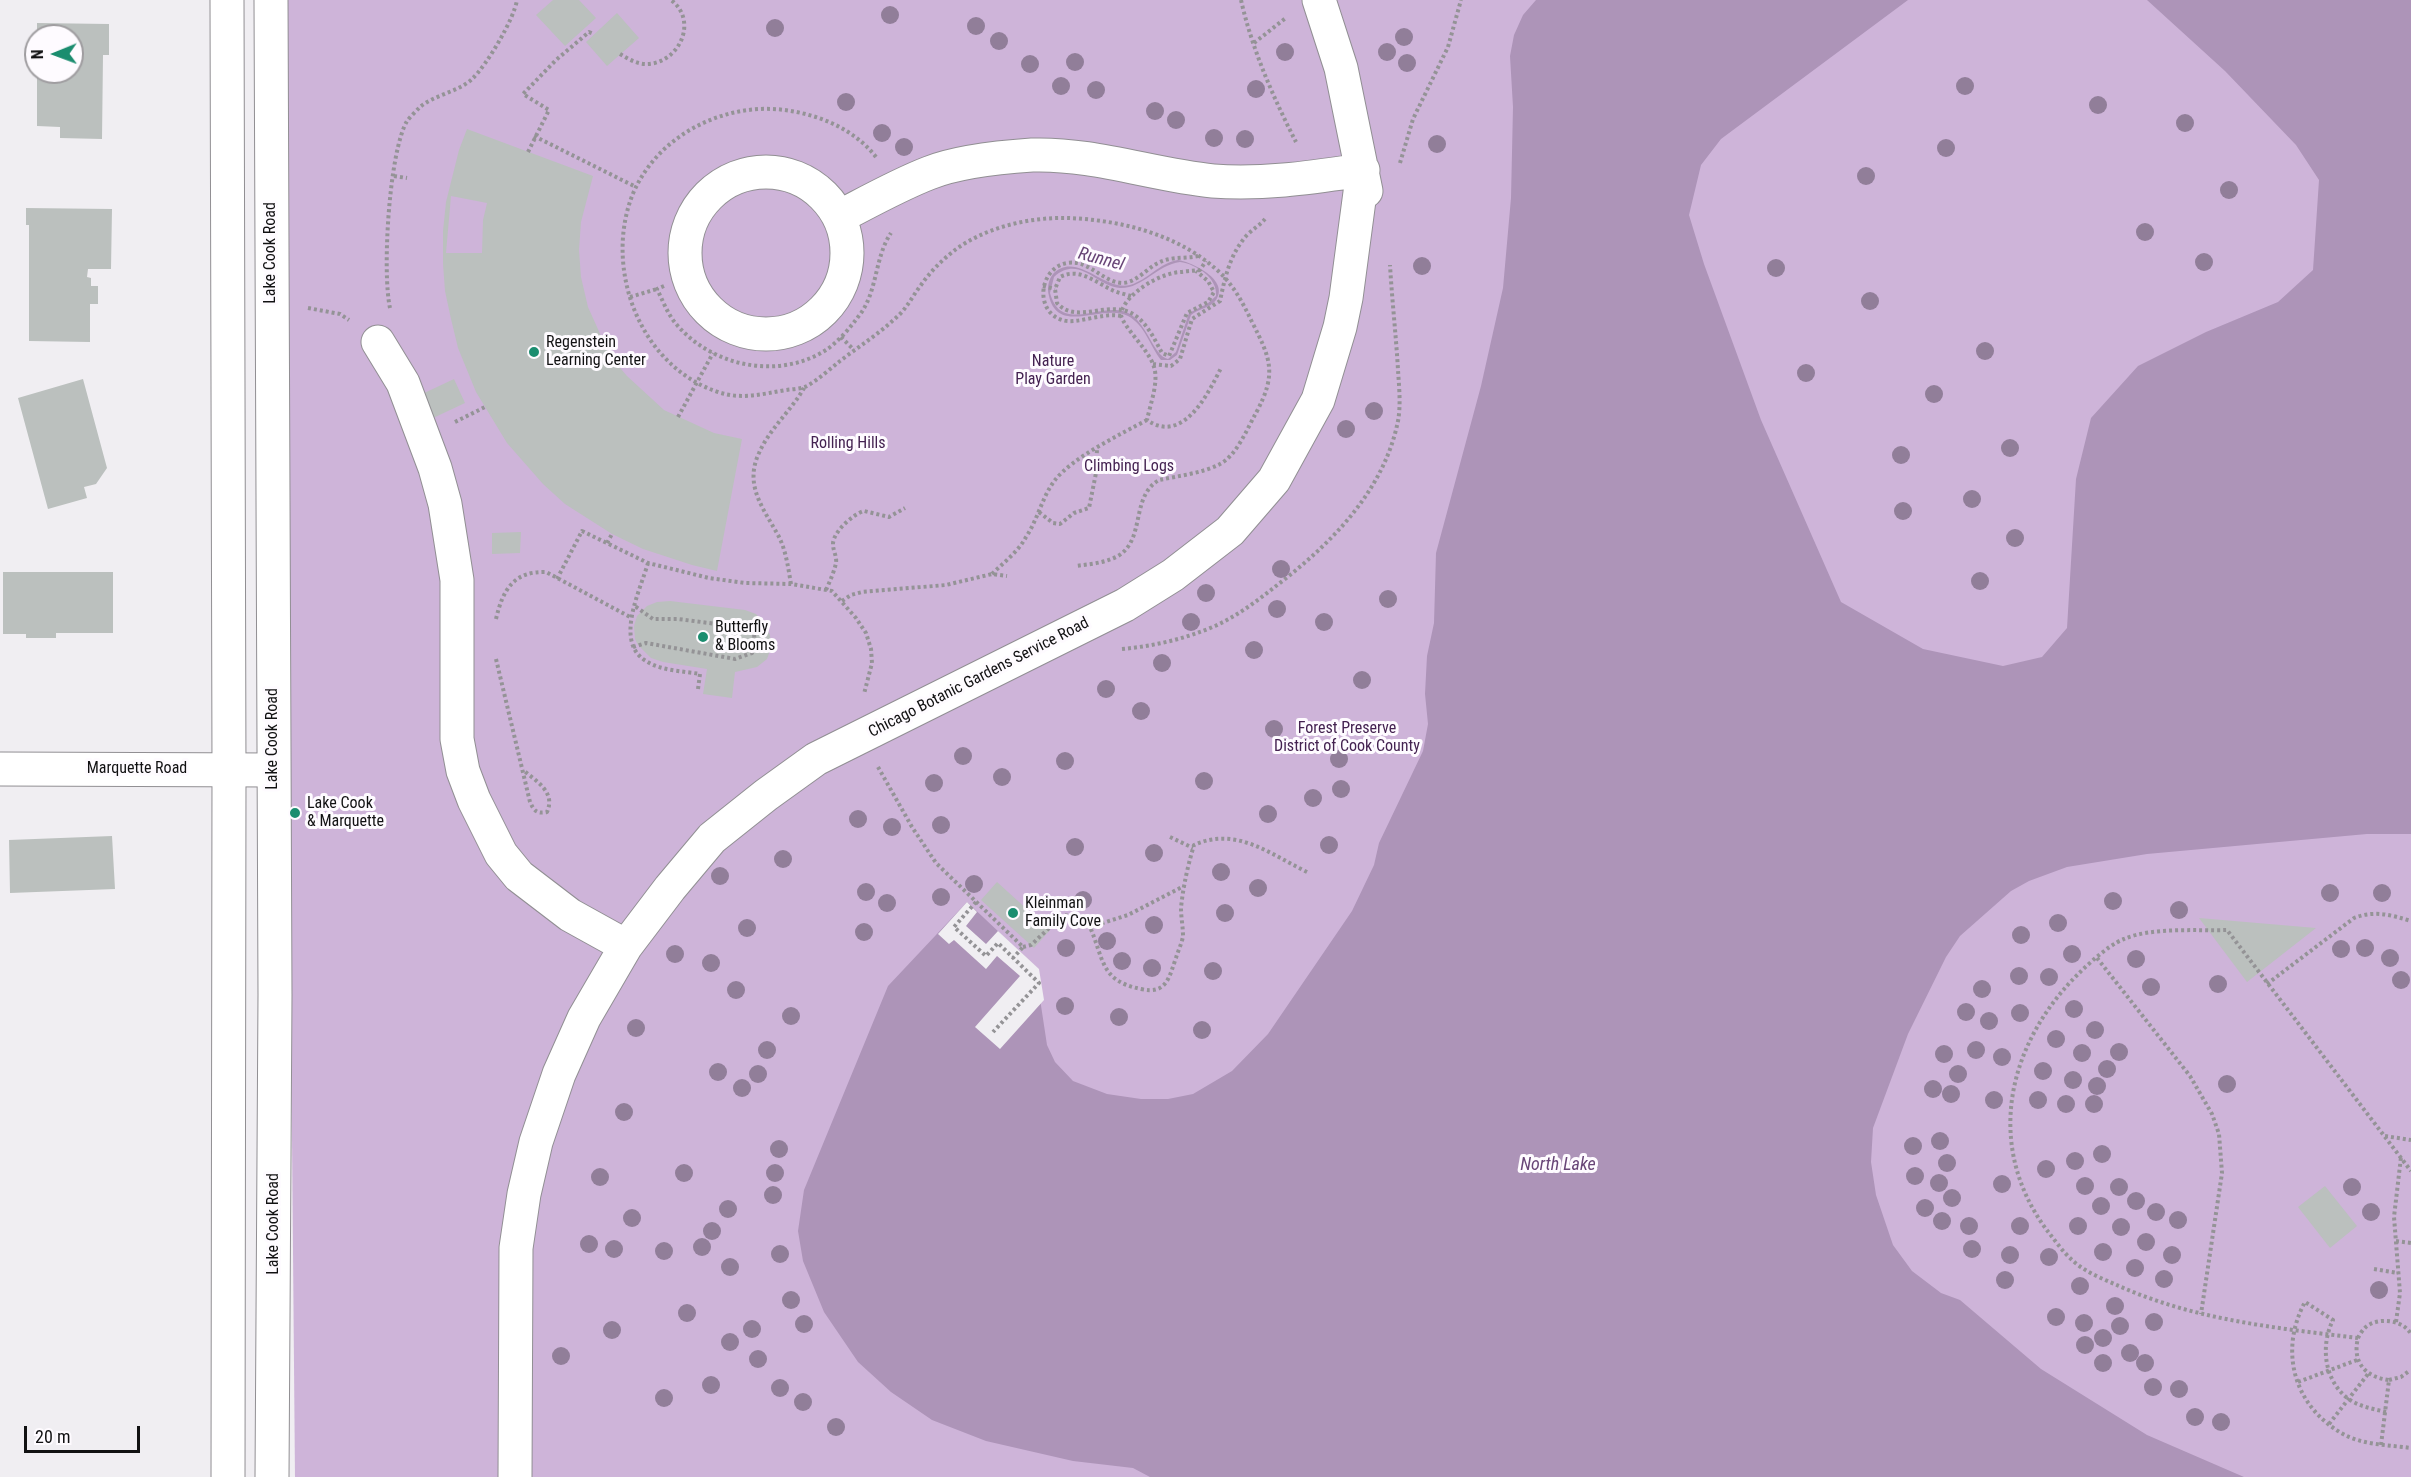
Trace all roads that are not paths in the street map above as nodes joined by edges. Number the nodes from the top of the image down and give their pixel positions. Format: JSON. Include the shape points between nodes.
{"nodes":[{"id":1,"x":227,"y":0,"type":"edge"},
{"id":2,"x":271,"y":0,"type":"edge"},
{"id":3,"x":1305,"y":7,"type":"edge"},
{"id":4,"x":1363,"y":170,"type":"junction"},
{"id":5,"x":839,"y":217,"type":"junction"},
{"id":6,"x":378,"y":342,"type":"road end"},
{"id":7,"x":0,"y":768,"type":"edge"},
{"id":8,"x":229,"y":770,"type":"junction"},
{"id":9,"x":273,"y":770,"type":"junction"},
{"id":10,"x":626,"y":946,"type":"junction"},
{"id":11,"x":228,"y":1477,"type":"edge"},
{"id":12,"x":272,"y":1477,"type":"edge"},
{"id":13,"x":515,"y":1477,"type":"edge"}],
"edges":[{"from":1,"to":8,"type":"main road"},
{"from":2,"to":9,"type":"main road","name":"Lake Cook Road"},
{"from":3,"to":4,"type":"main road","name":"Chicago Botanic Gardens Service Road","via":[[1341,68]]},
{"from":4,"to":5,"type":"main road","via":[[1305,178],[1213,181],[1080,158],[1033,155],[985,160],[932,172]]},
{"from":4,"to":10,"type":"main road","name":"Chicago Botanic Gardens Service Road","via":[[1372,260],[1362,315],[1350,352],[1336,384],[1318,400],[1274,480],[1230,531],[1173,575],[1125,604],[816,759],[712,838]]},
{"from":5,"to":5,"type":"main road","via":[[824,196],[804,180],[779,173],[753,173],[729,181],[708,196],[693,217],[686,242],[686,268],[695,292],[712,314],[736,328],[763,334],[791,330],[816,318],[834,297],[846,272],[847,243]]},
{"from":6,"to":10,"type":"main road","via":[[404,373],[435,468],[451,536],[457,580],[457,739],[462,771],[474,801],[501,854],[519,876],[570,915]]},
{"from":7,"to":8,"type":"main road","name":"Marquette Road"},
{"from":8,"to":9,"type":"main road","name":"Marquette Road"},
{"from":8,"to":11,"type":"main road"},
{"from":9,"to":12,"type":"main road","name":"Lake Cook Road"},
{"from":10,"to":13,"type":"main road","name":"Chicago Botanic Gardens Service Road","via":[[584,1017],[559,1074],[536,1142],[524,1194],[516,1248]]}]}
